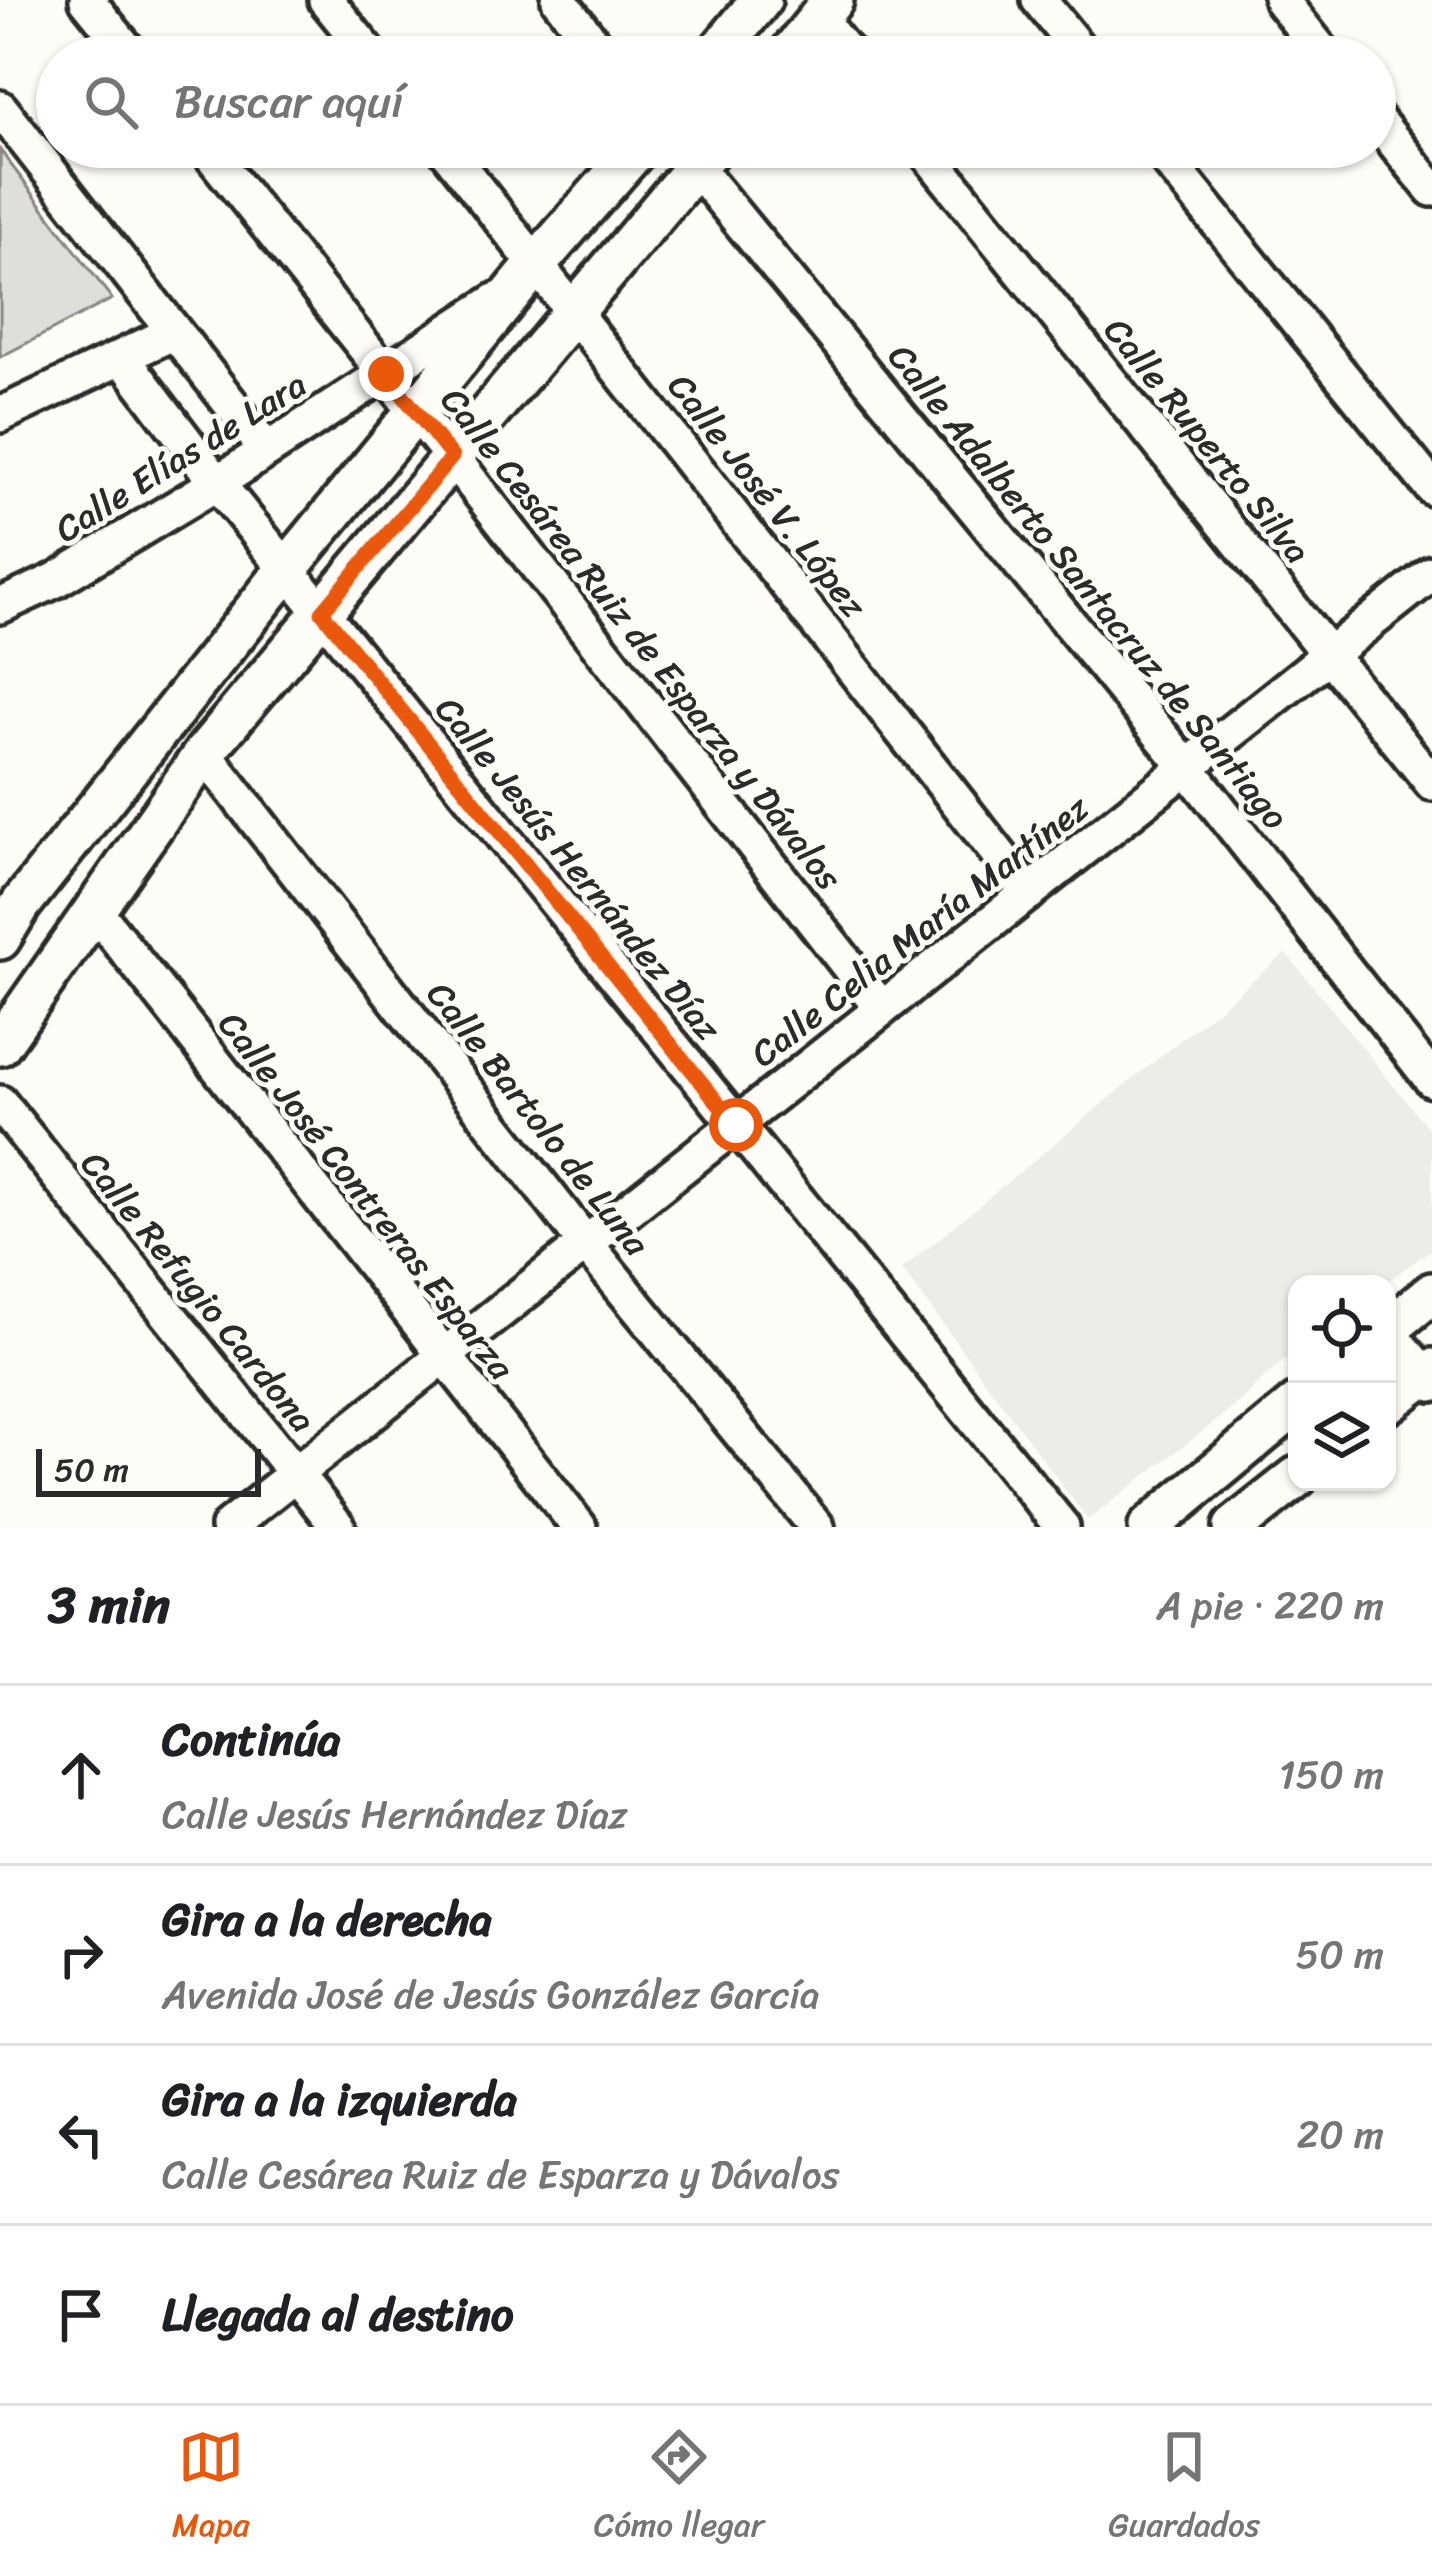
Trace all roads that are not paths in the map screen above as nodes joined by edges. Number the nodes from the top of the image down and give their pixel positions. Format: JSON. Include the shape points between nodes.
{"nodes":[{"id":1,"x":87,"y":0,"type":"edge"},
{"id":2,"x":326,"y":0,"type":"edge"},
{"id":3,"x":559,"y":0,"type":"edge"},
{"id":4,"x":761,"y":0,"type":"edge"},
{"id":5,"x":1039,"y":0,"type":"edge"},
{"id":6,"x":1281,"y":0,"type":"edge"},
{"id":7,"x":826,"y":9,"type":"edge"},
{"id":8,"x":116,"y":36,"type":"edge"},
{"id":9,"x":355,"y":36,"type":"edge"},
{"id":10,"x":587,"y":36,"type":"edge"},
{"id":11,"x":731,"y":36,"type":"edge"},
{"id":12,"x":804,"y":36,"type":"edge"},
{"id":13,"x":840,"y":36,"type":"edge"},
{"id":14,"x":1067,"y":36,"type":"edge"},
{"id":15,"x":1309,"y":36,"type":"edge"},
{"id":16,"x":0,"y":108,"type":"edge"},
{"id":17,"x":1396,"y":144,"type":"edge"},
{"id":18,"x":36,"y":154,"type":"edge"},
{"id":19,"x":47,"y":168,"type":"edge"},
{"id":20,"x":222,"y":168,"type":"edge"},
{"id":21,"x":458,"y":168,"type":"edge"},
{"id":22,"x":621,"y":168,"type":"edge"},
{"id":23,"x":684,"y":168,"type":"edge"},
{"id":24,"x":708,"y":168,"type":"edge"},
{"id":25,"x":939,"y":168,"type":"edge"},
{"id":26,"x":1174,"y":168,"type":"edge"},
{"id":27,"x":1432,"y":189,"type":"edge"},
{"id":28,"x":528,"y":274,"type":"junction"},
{"id":29,"x":574,"y":309,"type":"junction"},
{"id":30,"x":174,"y":332,"type":"junction"},
{"id":31,"x":122,"y":357,"type":"junction"},
{"id":32,"x":386,"y":374,"type":"junction"},
{"id":33,"x":418,"y":414,"type":"junction"},
{"id":34,"x":0,"y":416,"type":"edge"},
{"id":35,"x":266,"y":449,"type":"junction"},
{"id":36,"x":452,"y":457,"type":"junction"},
{"id":37,"x":217,"y":483,"type":"junction"},
{"id":38,"x":1432,"y":488,"type":"edge"},
{"id":39,"x":287,"y":569,"type":"junction"},
{"id":40,"x":1432,"y":573,"type":"edge"},
{"id":41,"x":0,"y":606,"type":"edge"},
{"id":42,"x":322,"y":612,"type":"junction"},
{"id":43,"x":1330,"y":654,"type":"junction"},
{"id":44,"x":204,"y":753,"type":"junction"},
{"id":45,"x":1187,"y":766,"type":"junction"},
{"id":46,"x":1432,"y":782,"type":"edge"},
{"id":47,"x":1029,"y":893,"type":"junction"},
{"id":48,"x":94,"y":909,"type":"junction"},
{"id":49,"x":0,"y":939,"type":"edge"},
{"id":50,"x":882,"y":1009,"type":"junction"},
{"id":51,"x":0,"y":1045,"type":"edge"},
{"id":52,"x":1432,"y":1080,"type":"edge"},
{"id":53,"x":0,"y":1103,"type":"edge"},
{"id":54,"x":736,"y":1125,"type":"junction"},
{"id":55,"x":586,"y":1244,"type":"junction"},
{"id":56,"x":1432,"y":1294,"type":"edge"},
{"id":57,"x":1396,"y":1323,"type":"edge"},
{"id":58,"x":1396,"y":1340,"type":"edge"},
{"id":59,"x":444,"y":1357,"type":"junction"},
{"id":60,"x":1429,"y":1376,"type":"edge"},
{"id":61,"x":1396,"y":1398,"type":"edge"},
{"id":62,"x":1288,"y":1412,"type":"edge"},
{"id":63,"x":297,"y":1476,"type":"junction"},
{"id":64,"x":1288,"y":1484,"type":"edge"},
{"id":65,"x":228,"y":1527,"type":"edge"},
{"id":66,"x":338,"y":1527,"type":"edge"},
{"id":67,"x":579,"y":1527,"type":"edge"},
{"id":68,"x":817,"y":1527,"type":"edge"},
{"id":69,"x":1062,"y":1527,"type":"edge"},
{"id":70,"x":1149,"y":1527,"type":"edge"},
{"id":71,"x":1234,"y":1527,"type":"edge"}],
"edges":[{"from":1,"to":8,"type":"street"},
{"from":2,"to":9,"type":"street"},
{"from":3,"to":10,"type":"street"},
{"from":4,"to":11,"type":"street"},
{"from":5,"to":14,"type":"street"},
{"from":6,"to":15,"type":"street"},
{"from":7,"to":12,"type":"street"},
{"from":7,"to":13,"type":"street"},
{"from":16,"to":18,"type":"street"},
{"from":17,"to":27,"type":"street"},
{"from":19,"to":30,"type":"street"},
{"from":20,"to":32,"type":"street","name":"Calle Cesárea Ruiz de Esparza y Dávalos"},
{"from":21,"to":28,"type":"street","name":"Calle José V. López"},
{"from":22,"to":28,"type":"street"},
{"from":23,"to":29,"type":"street"},
{"from":24,"to":45,"type":"street","name":"Calle Adalberto Santacruz de Santiago"},
{"from":25,"to":43,"type":"street","name":"Calle Ruperto Silva"},
{"from":26,"to":38,"type":"street"},
{"from":28,"to":29,"type":"street","name":"Calle José V. López"},
{"from":28,"to":32,"type":"street","name":"Calle Elías de Lara"},
{"from":28,"to":33,"type":"street"},
{"from":29,"to":36,"type":"street"},
{"from":29,"to":47,"type":"street","name":"Calle José V. López"},
{"from":30,"to":31,"type":"street"},
{"from":30,"to":35,"type":"street"},
{"from":31,"to":34,"type":"street"},
{"from":31,"to":37,"type":"street","name":"Calle Jesús Hernández Díaz"},
{"from":32,"to":33,"type":"street","name":"Calle Cesárea Ruiz de Esparza y Dávalos"},
{"from":32,"to":35,"type":"street","name":"Calle Elías de Lara"},
{"from":33,"to":36,"type":"street","name":"Calle Cesárea Ruiz de Esparza y Dávalos"},
{"from":33,"to":39,"type":"street"},
{"from":35,"to":37,"type":"street","name":"Calle Elías de Lara"},
{"from":36,"to":42,"type":"street"},
{"from":36,"to":50,"type":"street","name":"Calle Cesárea Ruiz de Esparza y Dávalos"},
{"from":37,"to":39,"type":"street","name":"Calle Jesús Hernández Díaz"},
{"from":37,"to":41,"type":"street","name":"Calle Elías de Lara"},
{"from":39,"to":42,"type":"street","name":"Calle Jesús Hernández Díaz"},
{"from":39,"to":49,"type":"street"},
{"from":40,"to":43,"type":"street","name":"Calle Celia María Martínez"},
{"from":42,"to":44,"type":"street"},
{"from":42,"to":54,"type":"street","name":"Calle Jesús Hernández Díaz"},
{"from":43,"to":45,"type":"street","name":"Calle Celia María Martínez"},
{"from":43,"to":46,"type":"street","name":"Calle Ruperto Silva"},
{"from":44,"to":48,"type":"street"},
{"from":44,"to":55,"type":"street","name":"Calle Bartolo de Luna"},
{"from":45,"to":47,"type":"street","name":"Calle Celia María Martínez"},
{"from":45,"to":52,"type":"street","name":"Calle Adalberto Santacruz de Santiago"},
{"from":47,"to":50,"type":"street","name":"Calle Celia María Martínez"},
{"from":48,"to":51,"type":"street"},
{"from":48,"to":59,"type":"street","name":"Calle José Contreras Esparza"},
{"from":50,"to":54,"type":"street","name":"Calle Celia María Martínez"},
{"from":53,"to":63,"type":"street","name":"Calle Refugio Cardona"},
{"from":54,"to":55,"type":"street","name":"Calle Celia María Martínez"},
{"from":54,"to":69,"type":"street","name":"Calle Jesús Hernández Díaz"},
{"from":55,"to":59,"type":"street","name":"Calle Celia María Martínez"},
{"from":55,"to":68,"type":"street","name":"Calle Bartolo de Luna"},
{"from":56,"to":57,"type":"street"},
{"from":58,"to":60,"type":"street"},
{"from":59,"to":63,"type":"street","name":"Calle Celia María Martínez"},
{"from":59,"to":67,"type":"street","name":"Calle José Contreras Esparza"},
{"from":60,"to":61,"type":"street"},
{"from":62,"to":70,"type":"street"},
{"from":63,"to":65,"type":"street","name":"Calle Celia María Martínez"},
{"from":63,"to":66,"type":"street","name":"Calle Refugio Cardona"},
{"from":64,"to":71,"type":"street"}]}
